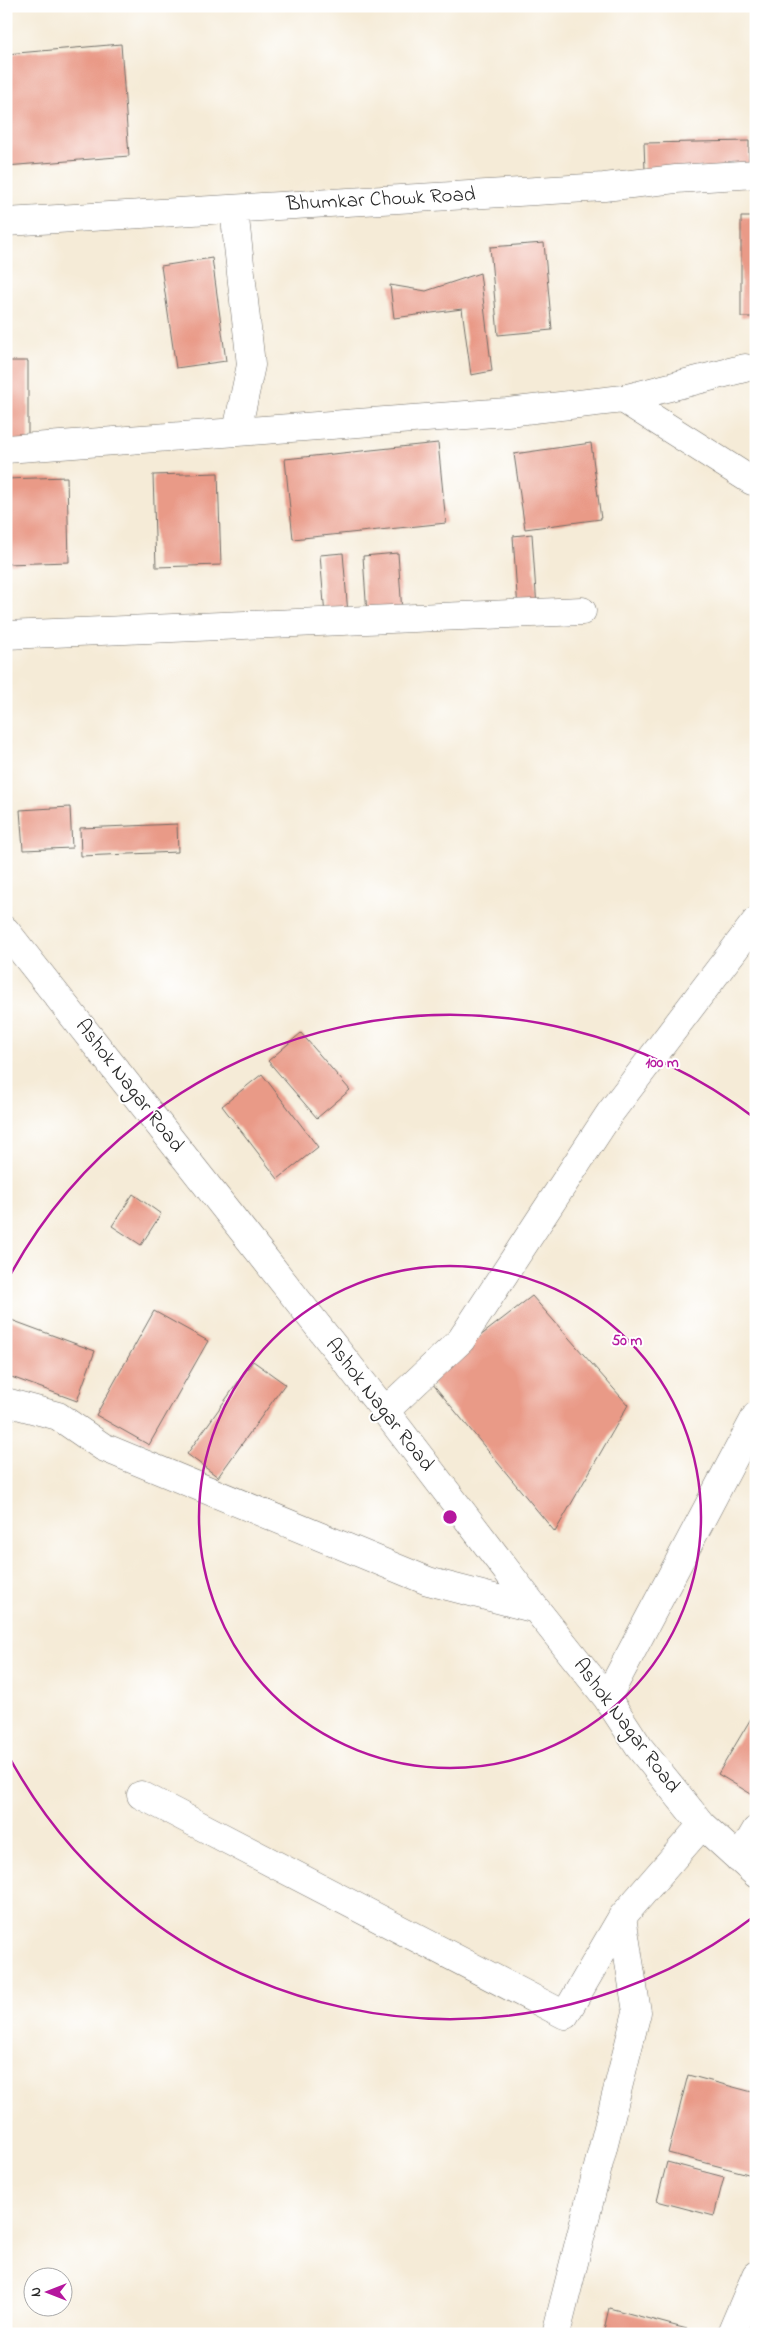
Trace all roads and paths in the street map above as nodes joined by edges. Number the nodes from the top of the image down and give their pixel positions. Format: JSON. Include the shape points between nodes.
{"nodes":[{"id":1,"x":756,"y":174,"type":"edge"},
{"id":2,"x":234,"y":209,"type":"junction"},
{"id":3,"x":6,"y":222,"type":"edge"},
{"id":4,"x":745,"y":368,"type":"dead end"},
{"id":5,"x":622,"y":399,"type":"junction"},
{"id":6,"x":237,"y":431,"type":"junction"},
{"id":7,"x":6,"y":449,"type":"edge"},
{"id":8,"x":752,"y":481,"type":"dead end"},
{"id":9,"x":582,"y":612,"type":"dead end"},
{"id":10,"x":6,"y":635,"type":"edge"},
{"id":11,"x":756,"y":921,"type":"edge"},
{"id":12,"x":6,"y":931,"type":"edge"},
{"id":13,"x":6,"y":1402,"type":"edge"},
{"id":14,"x":385,"y":1411,"type":"junction"},
{"id":15,"x":756,"y":1416,"type":"edge"},
{"id":16,"x":536,"y":1609,"type":"junction"},
{"id":17,"x":607,"y":1698,"type":"junction"},
{"id":18,"x":141,"y":1795,"type":"dead end"},
{"id":19,"x":702,"y":1825,"type":"junction"},
{"id":20,"x":756,"y":1830,"type":"edge"},
{"id":21,"x":747,"y":1866,"type":"edge"},
{"id":22,"x":622,"y":1917,"type":"junction"},
{"id":23,"x":756,"y":2275,"type":"edge"},
{"id":24,"x":557,"y":2330,"type":"dead end"},
{"id":25,"x":731,"y":2334,"type":"edge"}],
"edges":[{"from":1,"to":2,"type":"street","name":"Bhumkar Chowk Road","via":[[604,187]]},
{"from":2,"to":3,"type":"street","name":"Bhumkar Chowk Road"},
{"from":2,"to":6,"type":"street","via":[[251,365]]},
{"from":4,"to":5,"type":"street"},
{"from":5,"to":6,"type":"street","via":[[507,412]]},
{"from":5,"to":8,"type":"street"},
{"from":6,"to":7,"type":"street"},
{"from":9,"to":10,"type":"street"},
{"from":11,"to":14,"type":"street","via":[[610,1113],[461,1340]]},
{"from":12,"to":14,"type":"street","name":"Ashok Nagar Road"},
{"from":13,"to":16,"type":"street","via":[[58,1416],[103,1447],[428,1581]]},
{"from":14,"to":16,"type":"street","name":"Ashok Nagar Road"},
{"from":15,"to":17,"type":"street"},
{"from":16,"to":17,"type":"street","name":"Ashok Nagar Road"},
{"from":17,"to":19,"type":"street","name":"Ashok Nagar Road","via":[[639,1747]]},
{"from":18,"to":22,"type":"street","via":[[565,2015]]},
{"from":19,"to":21,"type":"street","name":"Ashok Nagar Road"},
{"from":19,"to":22,"type":"street"},
{"from":20,"to":21,"type":"street"},
{"from":22,"to":24,"type":"street","via":[[637,2012]]},
{"from":23,"to":25,"type":"street"}]}
